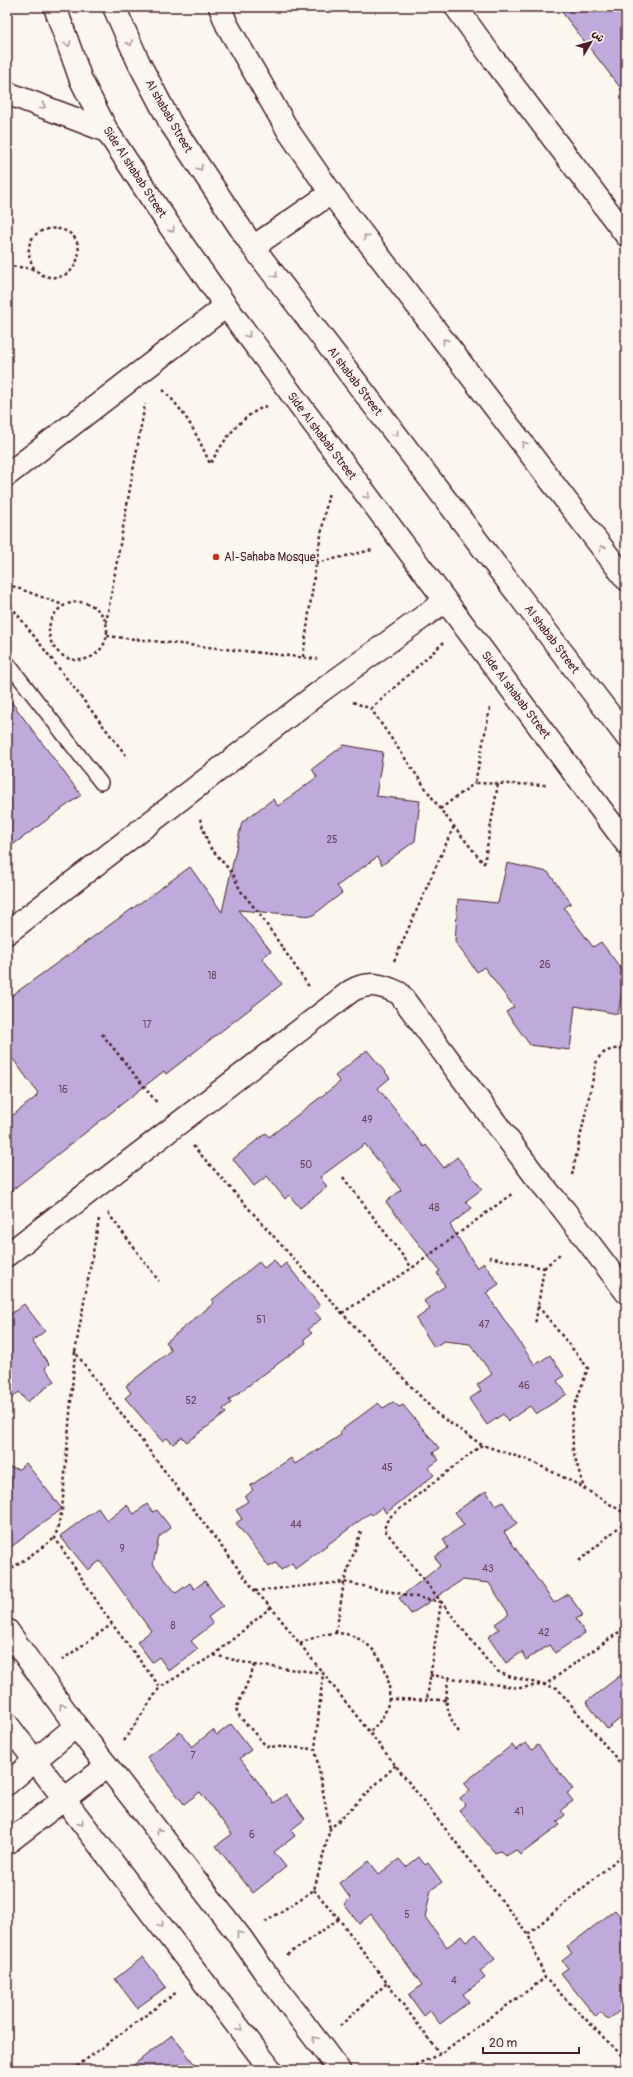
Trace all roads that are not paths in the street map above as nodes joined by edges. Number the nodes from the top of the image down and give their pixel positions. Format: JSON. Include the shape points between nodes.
{"nodes":[{"id":1,"x":55,"y":7,"type":"edge"},
{"id":2,"x":114,"y":7,"type":"edge"},
{"id":3,"x":220,"y":7,"type":"edge"},
{"id":4,"x":456,"y":7,"type":"edge"},
{"id":5,"x":7,"y":93,"type":"edge"},
{"id":6,"x":107,"y":131,"type":"junction"},
{"id":7,"x":331,"y":193,"type":"junction"},
{"id":8,"x":626,"y":235,"type":"edge"},
{"id":9,"x":254,"y":247,"type":"junction"},
{"id":10,"x":226,"y":306,"type":"junction"},
{"id":11,"x":7,"y":475,"type":"edge"},
{"id":12,"x":626,"y":579,"type":"edge"},
{"id":13,"x":446,"y":601,"type":"junction"},
{"id":14,"x":7,"y":662,"type":"edge"},
{"id":15,"x":626,"y":736,"type":"edge"},
{"id":16,"x":101,"y":783,"type":"dead end"},
{"id":17,"x":626,"y":843,"type":"edge"},
{"id":18,"x":7,"y":934,"type":"edge"},
{"id":19,"x":7,"y":1255,"type":"edge"},
{"id":20,"x":626,"y":1292,"type":"edge"},
{"id":21,"x":7,"y":1630,"type":"edge"},
{"id":22,"x":7,"y":1724,"type":"edge"},
{"id":23,"x":76,"y":1726,"type":"junction"},
{"id":24,"x":35,"y":1762,"type":"junction"},
{"id":25,"x":107,"y":1766,"type":"junction"},
{"id":26,"x":7,"y":1784,"type":"edge"},
{"id":27,"x":63,"y":1799,"type":"junction"},
{"id":28,"x":7,"y":1843,"type":"edge"},
{"id":29,"x":271,"y":2070,"type":"edge"},
{"id":30,"x":339,"y":2070,"type":"edge"}],
"edges":[{"from":1,"to":6,"type":"street","name":"Side Al shabab Street","one_way":true,"via":[[81,80]]},
{"from":2,"to":9,"type":"street","name":"Al shabab Street","one_way":true,"via":[[139,64],[171,124]]},
{"from":3,"to":7,"type":"street","via":[[227,25],[289,132]]},
{"from":4,"to":8,"type":"street"},
{"from":5,"to":6,"type":"street","one_way":true},
{"from":6,"to":10,"type":"street","name":"Side Al shabab Street","one_way":true},
{"from":7,"to":9,"type":"street"},
{"from":12,"to":7,"type":"street","one_way":true},
{"from":9,"to":15,"type":"street","name":"Al shabab Street","one_way":true},
{"from":10,"to":11,"type":"street"},
{"from":10,"to":13,"type":"street","name":"Side Al shabab Street","one_way":true},
{"from":13,"to":17,"type":"street","name":"Side Al shabab Street"},
{"from":13,"to":18,"type":"street","via":[[321,691]]},
{"from":14,"to":16,"type":"lane"},
{"from":19,"to":20,"type":"street","via":[[97,1198],[175,1126],[360,986],[373,984],[384,985],[399,993]]},
{"from":23,"to":21,"type":"street","one_way":true},
{"from":22,"to":24,"type":"street"},
{"from":23,"to":24,"type":"street"},
{"from":23,"to":25,"type":"street"},
{"from":24,"to":26,"type":"street"},
{"from":24,"to":27,"type":"street"},
{"from":25,"to":27,"type":"street"},
{"from":30,"to":25,"type":"street","one_way":true,"via":[[241,1938]]},
{"from":27,"to":28,"type":"street"},
{"from":27,"to":29,"type":"street","one_way":true}]}
